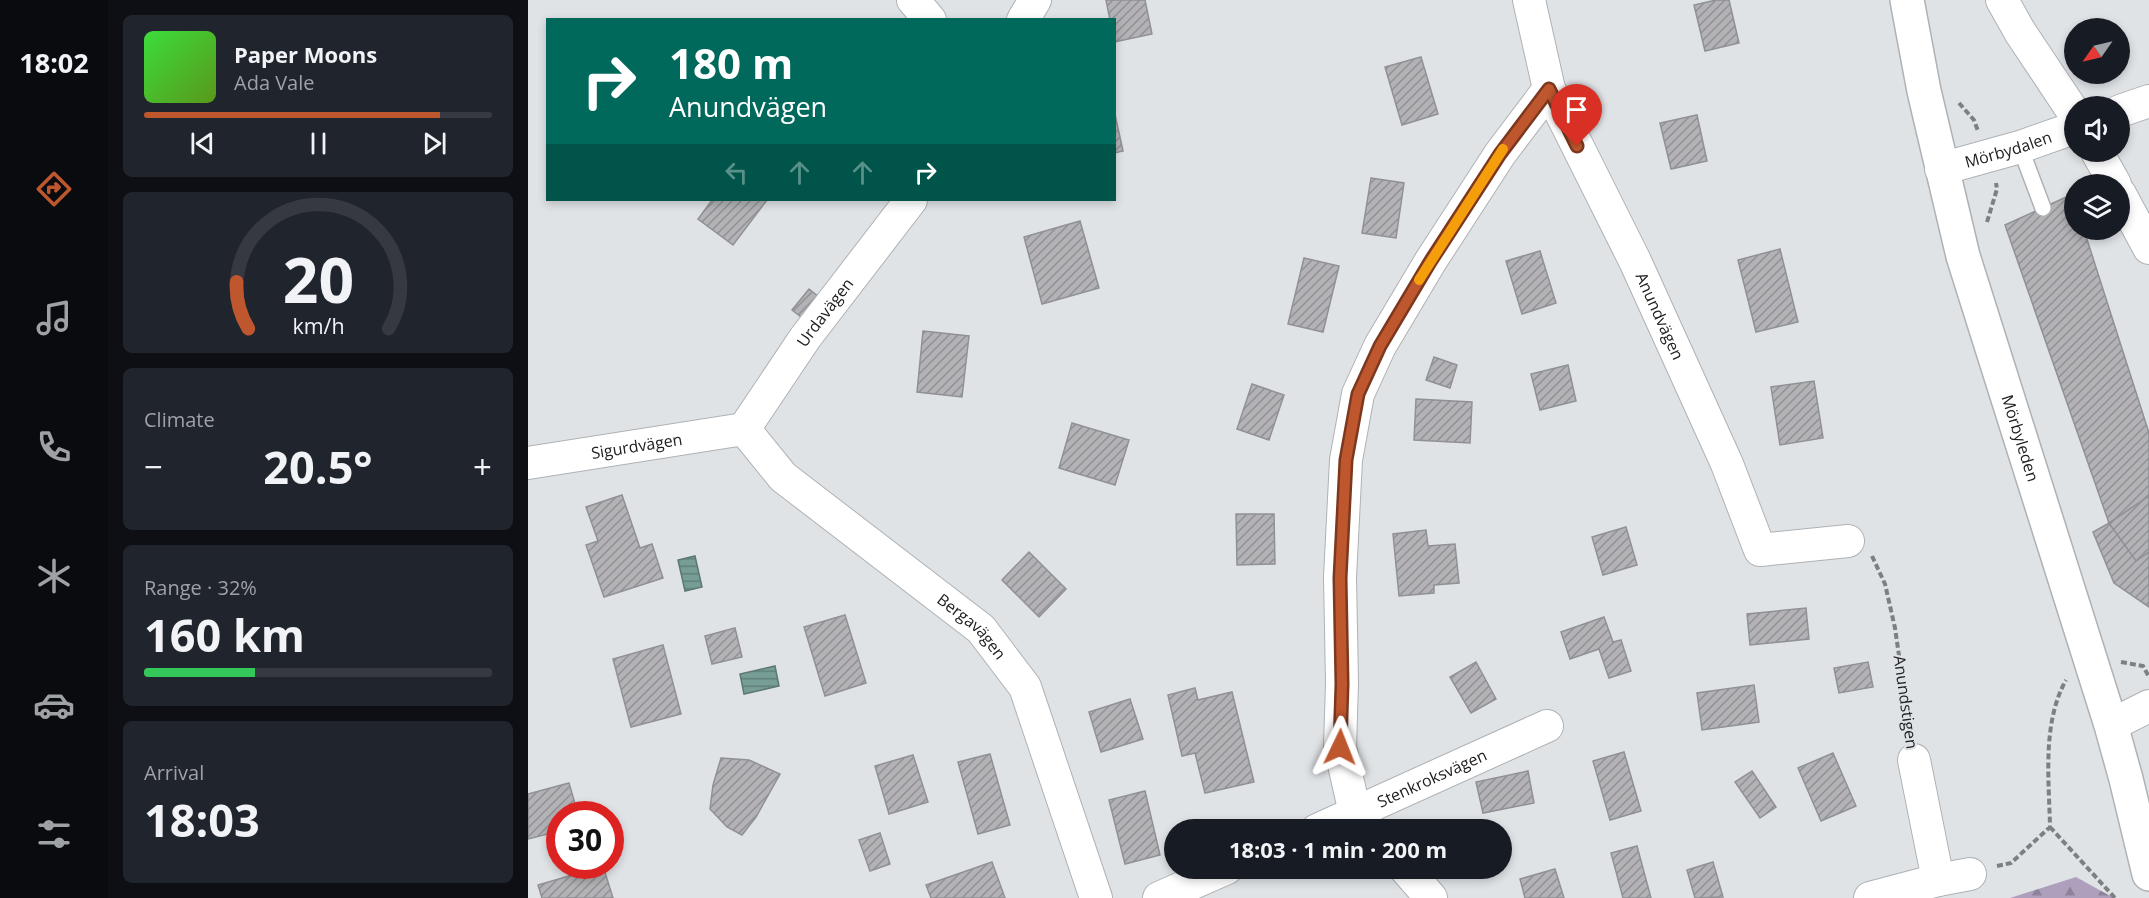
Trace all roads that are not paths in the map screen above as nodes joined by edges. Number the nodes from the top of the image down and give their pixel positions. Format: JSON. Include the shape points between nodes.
{"nodes":[{"id":1,"x":913,"y":0,"type":"edge"},
{"id":2,"x":1035,"y":0,"type":"edge"},
{"id":3,"x":1529,"y":0,"type":"edge"},
{"id":4,"x":1907,"y":0,"type":"edge"},
{"id":5,"x":2002,"y":0,"type":"edge"},
{"id":6,"x":928,"y":18,"type":"edge"},
{"id":7,"x":1024,"y":18,"type":"edge"},
{"id":8,"x":1549,"y":89,"type":"junction"},
{"id":9,"x":2064,"y":98,"type":"edge"},
{"id":10,"x":2149,"y":101,"type":"edge"},
{"id":11,"x":2130,"y":108,"type":"edge"},
{"id":12,"x":2064,"y":132,"type":"edge"},
{"id":13,"x":2020,"y":147,"type":"junction"},
{"id":14,"x":1941,"y":169,"type":"junction"},
{"id":15,"x":911,"y":201,"type":"edge"},
{"id":16,"x":2043,"y":208,"type":"dead end"},
{"id":17,"x":2130,"y":213,"type":"edge"},
{"id":18,"x":2149,"y":248,"type":"edge"},
{"id":19,"x":744,"y":429,"type":"junction"},
{"id":20,"x":528,"y":463,"type":"edge"},
{"id":21,"x":1848,"y":541,"type":"road end"},
{"id":22,"x":2149,"y":706,"type":"edge"},
{"id":23,"x":2111,"y":725,"type":"junction"},
{"id":24,"x":1547,"y":726,"type":"dead end"},
{"id":25,"x":1914,"y":760,"type":"road end"},
{"id":26,"x":1362,"y":819,"type":"edge"},
{"id":27,"x":1367,"y":819,"type":"edge"},
{"id":28,"x":1970,"y":874,"type":"road end"},
{"id":29,"x":2149,"y":874,"type":"edge"},
{"id":30,"x":1202,"y":879,"type":"edge"},
{"id":31,"x":1415,"y":879,"type":"edge"},
{"id":32,"x":1938,"y":880,"type":"junction"},
{"id":33,"x":1096,"y":898,"type":"edge"},
{"id":34,"x":1159,"y":898,"type":"edge"},
{"id":35,"x":1431,"y":898,"type":"edge"},
{"id":36,"x":1870,"y":898,"type":"edge"}],
"edges":[{"from":1,"to":6,"type":"street"},
{"from":2,"to":7,"type":"street"},
{"from":3,"to":8,"type":"street","name":"Anundvägen"},
{"from":4,"to":14,"type":"street","name":"Mörbyleden"},
{"from":5,"to":9,"type":"street"},
{"from":8,"to":21,"type":"street","name":"Anundvägen","via":[[1635,261],[1727,464],[1760,550]]},
{"from":8,"to":26,"type":"street","via":[[1500,154],[1430,262],[1380,346],[1358,394],[1346,460],[1340,578],[1340,747]]},
{"from":10,"to":11,"type":"street"},
{"from":12,"to":13,"type":"street","name":"Mörbydalen"},
{"from":13,"to":14,"type":"street","name":"Mörbydalen"},
{"from":13,"to":16,"type":"lane"},
{"from":14,"to":23,"type":"street","name":"Mörbyleden","via":[[1963,256]]},
{"from":15,"to":19,"type":"street","name":"Urdavägen","via":[[805,338]]},
{"from":17,"to":18,"type":"street"},
{"from":19,"to":20,"type":"street","name":"Sigurdvägen"},
{"from":19,"to":33,"type":"street","name":"Bergavägen","via":[[783,477],[981,629],[1025,687]]},
{"from":22,"to":23,"type":"street"},
{"from":23,"to":29,"type":"street","name":"Mörbyleden"},
{"from":24,"to":27,"type":"street","name":"Stenkroksvägen"},
{"from":25,"to":32,"type":"street","name":"Anundstigen"},
{"from":28,"to":32,"type":"street"},
{"from":30,"to":34,"type":"street"},
{"from":31,"to":35,"type":"street"},
{"from":32,"to":36,"type":"street"}]}
